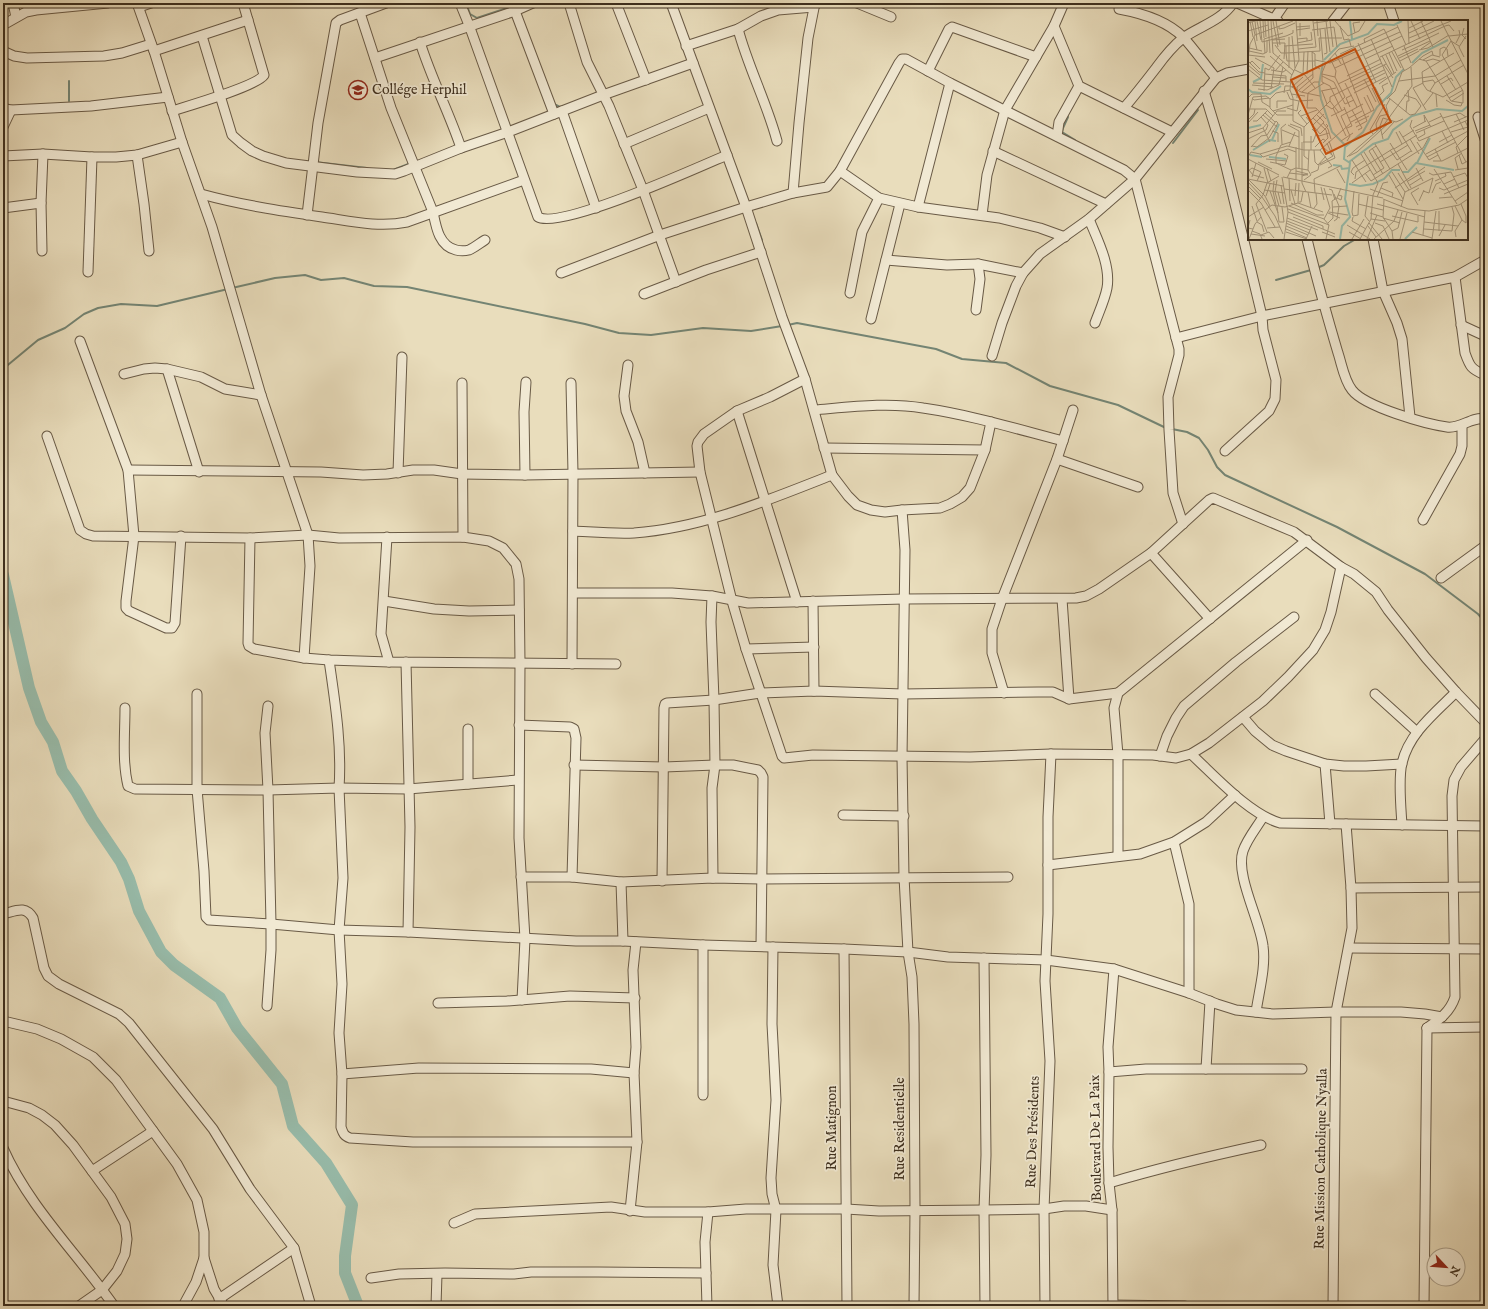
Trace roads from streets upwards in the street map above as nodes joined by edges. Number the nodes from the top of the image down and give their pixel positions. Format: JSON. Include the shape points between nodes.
{"nodes":[{"id":1,"x":13,"y":3,"type":"edge"},
{"id":2,"x":108,"y":3,"type":"edge"},
{"id":3,"x":151,"y":3,"type":"edge"},
{"id":4,"x":243,"y":3,"type":"edge"},
{"id":5,"x":386,"y":3,"type":"edge"},
{"id":6,"x":460,"y":3,"type":"edge"},
{"id":7,"x":533,"y":3,"type":"edge"},
{"id":8,"x":569,"y":3,"type":"edge"},
{"id":9,"x":616,"y":3,"type":"edge"},
{"id":10,"x":671,"y":3,"type":"edge"},
{"id":11,"x":857,"y":3,"type":"edge"},
{"id":12,"x":1064,"y":3,"type":"edge"},
{"id":13,"x":1233,"y":3,"type":"edge"},
{"id":14,"x":1237,"y":3,"type":"edge"},
{"id":15,"x":1285,"y":3,"type":"edge"},
{"id":16,"x":1347,"y":3,"type":"edge"},
{"id":17,"x":1388,"y":3,"type":"edge"},
{"id":18,"x":138,"y":5,"type":"edge"},
{"id":19,"x":814,"y":5,"type":"edge"},
{"id":20,"x":515,"y":10,"type":"junction"},
{"id":21,"x":1119,"y":10,"type":"dead end"},
{"id":22,"x":360,"y":13,"type":"junction"},
{"id":23,"x":891,"y":16,"type":"dead end"},
{"id":24,"x":16,"y":17,"type":"junction"},
{"id":25,"x":248,"y":20,"type":"junction"},
{"id":26,"x":1276,"y":20,"type":"edge"},
{"id":27,"x":1335,"y":20,"type":"edge"},
{"id":28,"x":1394,"y":20,"type":"edge"},
{"id":29,"x":3,"y":25,"type":"edge"},
{"id":30,"x":469,"y":25,"type":"junction"},
{"id":31,"x":1054,"y":26,"type":"junction"},
{"id":32,"x":738,"y":29,"type":"junction"},
{"id":33,"x":202,"y":36,"type":"junction"},
{"id":34,"x":1184,"y":38,"type":"junction"},
{"id":35,"x":420,"y":42,"type":"junction"},
{"id":36,"x":686,"y":46,"type":"junction"},
{"id":37,"x":152,"y":47,"type":"junction"},
{"id":38,"x":3,"y":51,"type":"edge"},
{"id":39,"x":1036,"y":57,"type":"junction"},
{"id":40,"x":375,"y":58,"type":"junction"},
{"id":41,"x":693,"y":63,"type":"junction"},
{"id":42,"x":1248,"y":68,"type":"edge"},
{"id":43,"x":928,"y":71,"type":"junction"},
{"id":44,"x":1216,"y":78,"type":"junction"},
{"id":45,"x":646,"y":80,"type":"junction"},
{"id":46,"x":950,"y":83,"type":"junction"},
{"id":47,"x":1079,"y":86,"type":"junction"},
{"id":48,"x":1204,"y":91,"type":"junction"},
{"id":49,"x":220,"y":95,"type":"junction"},
{"id":50,"x":603,"y":95,"type":"junction"},
{"id":51,"x":168,"y":97,"type":"junction"},
{"id":52,"x":709,"y":108,"type":"junction"},
{"id":53,"x":1124,"y":108,"type":"junction"},
{"id":54,"x":7,"y":109,"type":"edge"},
{"id":55,"x":1005,"y":110,"type":"junction"},
{"id":56,"x":172,"y":111,"type":"junction"},
{"id":57,"x":558,"y":113,"type":"junction"},
{"id":58,"x":1478,"y":117,"type":"dead end"},
{"id":59,"x":1058,"y":122,"type":"junction"},
{"id":60,"x":3,"y":127,"type":"edge"},
{"id":61,"x":1044,"y":129,"type":"junction"},
{"id":62,"x":508,"y":132,"type":"junction"},
{"id":63,"x":1172,"y":132,"type":"junction"},
{"id":64,"x":1057,"y":136,"type":"junction"},
{"id":65,"x":1485,"y":139,"type":"edge"},
{"id":66,"x":777,"y":141,"type":"dead end"},
{"id":67,"x":182,"y":142,"type":"junction"},
{"id":68,"x":624,"y":144,"type":"junction"},
{"id":69,"x":461,"y":148,"type":"junction"},
{"id":70,"x":993,"y":151,"type":"junction"},
{"id":71,"x":43,"y":154,"type":"junction"},
{"id":72,"x":137,"y":155,"type":"junction"},
{"id":73,"x":727,"y":155,"type":"junction"},
{"id":74,"x":3,"y":156,"type":"edge"},
{"id":75,"x":92,"y":157,"type":"junction"},
{"id":76,"x":415,"y":166,"type":"junction"},
{"id":77,"x":313,"y":167,"type":"junction"},
{"id":78,"x":840,"y":171,"type":"junction"},
{"id":79,"x":1135,"y":179,"type":"junction"},
{"id":80,"x":524,"y":180,"type":"junction"},
{"id":81,"x":644,"y":190,"type":"junction"},
{"id":82,"x":793,"y":193,"type":"junction"},
{"id":83,"x":201,"y":194,"type":"junction"},
{"id":84,"x":879,"y":198,"type":"junction"},
{"id":85,"x":42,"y":203,"type":"junction"},
{"id":86,"x":900,"y":204,"type":"junction"},
{"id":87,"x":1106,"y":204,"type":"junction"},
{"id":88,"x":746,"y":207,"type":"junction"},
{"id":89,"x":918,"y":207,"type":"junction"},
{"id":90,"x":3,"y":208,"type":"edge"},
{"id":91,"x":596,"y":208,"type":"junction"},
{"id":92,"x":432,"y":212,"type":"junction"},
{"id":93,"x":307,"y":215,"type":"junction"},
{"id":94,"x":982,"y":215,"type":"junction"},
{"id":95,"x":1089,"y":219,"type":"junction"},
{"id":96,"x":660,"y":236,"type":"junction"},
{"id":97,"x":1065,"y":237,"type":"junction"},
{"id":98,"x":485,"y":240,"type":"dead end"},
{"id":99,"x":1307,"y":240,"type":"edge"},
{"id":100,"x":1373,"y":240,"type":"edge"},
{"id":101,"x":42,"y":251,"type":"dead end"},
{"id":102,"x":149,"y":251,"type":"dead end"},
{"id":103,"x":761,"y":252,"type":"junction"},
{"id":104,"x":886,"y":260,"type":"junction"},
{"id":105,"x":1485,"y":260,"type":"edge"},
{"id":106,"x":978,"y":264,"type":"junction"},
{"id":107,"x":88,"y":272,"type":"dead end"},
{"id":108,"x":561,"y":273,"type":"dead end"},
{"id":109,"x":1023,"y":273,"type":"junction"},
{"id":110,"x":1455,"y":277,"type":"junction"},
{"id":111,"x":676,"y":282,"type":"junction"},
{"id":112,"x":1383,"y":291,"type":"junction"},
{"id":113,"x":850,"y":293,"type":"dead end"},
{"id":114,"x":644,"y":294,"type":"dead end"},
{"id":115,"x":1324,"y":303,"type":"junction"},
{"id":116,"x":976,"y":310,"type":"dead end"},
{"id":117,"x":1262,"y":316,"type":"junction"},
{"id":118,"x":871,"y":319,"type":"dead end"},
{"id":119,"x":1095,"y":323,"type":"dead end"},
{"id":120,"x":1461,"y":325,"type":"junction"},
{"id":121,"x":1485,"y":336,"type":"edge"},
{"id":122,"x":1176,"y":338,"type":"junction"},
{"id":123,"x":80,"y":341,"type":"dead end"},
{"id":124,"x":992,"y":356,"type":"dead end"},
{"id":125,"x":402,"y":357,"type":"dead end"},
{"id":126,"x":628,"y":365,"type":"dead end"},
{"id":127,"x":167,"y":369,"type":"junction"},
{"id":128,"x":124,"y":374,"type":"dead end"},
{"id":129,"x":1485,"y":375,"type":"edge"},
{"id":130,"x":805,"y":379,"type":"junction"},
{"id":131,"x":526,"y":382,"type":"dead end"},
{"id":132,"x":462,"y":383,"type":"dead end"},
{"id":133,"x":571,"y":383,"type":"dead end"},
{"id":134,"x":261,"y":395,"type":"junction"},
{"id":135,"x":814,"y":410,"type":"junction"},
{"id":136,"x":1074,"y":410,"type":"dead end"},
{"id":137,"x":737,"y":412,"type":"junction"},
{"id":138,"x":1410,"y":417,"type":"junction"},
{"id":139,"x":1485,"y":419,"type":"edge"},
{"id":140,"x":991,"y":422,"type":"junction"},
{"id":141,"x":1462,"y":425,"type":"junction"},
{"id":142,"x":47,"y":436,"type":"dead end"},
{"id":143,"x":1063,"y":441,"type":"junction"},
{"id":144,"x":824,"y":448,"type":"junction"},
{"id":145,"x":985,"y":450,"type":"junction"},
{"id":146,"x":1225,"y":451,"type":"dead end"},
{"id":147,"x":1057,"y":458,"type":"junction"},
{"id":148,"x":128,"y":470,"type":"junction"},
{"id":149,"x":199,"y":472,"type":"junction"},
{"id":150,"x":287,"y":472,"type":"junction"},
{"id":151,"x":700,"y":472,"type":"junction"},
{"id":152,"x":398,"y":473,"type":"junction"},
{"id":153,"x":573,"y":473,"type":"junction"},
{"id":154,"x":645,"y":473,"type":"junction"},
{"id":155,"x":462,"y":474,"type":"junction"},
{"id":156,"x":526,"y":475,"type":"junction"},
{"id":157,"x":832,"y":475,"type":"junction"},
{"id":158,"x":1138,"y":487,"type":"dead end"},
{"id":159,"x":765,"y":501,"type":"junction"},
{"id":160,"x":902,"y":510,"type":"junction"},
{"id":161,"x":711,"y":519,"type":"junction"},
{"id":162,"x":1423,"y":520,"type":"dead end"},
{"id":163,"x":1183,"y":524,"type":"junction"},
{"id":164,"x":573,"y":531,"type":"junction"},
{"id":165,"x":134,"y":536,"type":"junction"},
{"id":166,"x":181,"y":536,"type":"junction"},
{"id":167,"x":308,"y":536,"type":"junction"},
{"id":168,"x":463,"y":536,"type":"junction"},
{"id":169,"x":387,"y":537,"type":"junction"},
{"id":170,"x":250,"y":538,"type":"junction"},
{"id":171,"x":1307,"y":540,"type":"junction"},
{"id":172,"x":1485,"y":546,"type":"edge"},
{"id":173,"x":1151,"y":553,"type":"junction"},
{"id":174,"x":1341,"y":567,"type":"junction"},
{"id":175,"x":1441,"y":578,"type":"dead end"},
{"id":176,"x":573,"y":593,"type":"junction"},
{"id":177,"x":712,"y":596,"type":"junction"},
{"id":178,"x":904,"y":599,"type":"junction"},
{"id":179,"x":1062,"y":599,"type":"junction"},
{"id":180,"x":1002,"y":600,"type":"junction"},
{"id":181,"x":384,"y":601,"type":"junction"},
{"id":182,"x":732,"y":601,"type":"junction"},
{"id":183,"x":813,"y":601,"type":"junction"},
{"id":184,"x":798,"y":602,"type":"junction"},
{"id":185,"x":519,"y":610,"type":"junction"},
{"id":186,"x":1294,"y":617,"type":"dead end"},
{"id":187,"x":1210,"y":619,"type":"junction"},
{"id":188,"x":814,"y":647,"type":"junction"},
{"id":189,"x":746,"y":649,"type":"junction"},
{"id":190,"x":304,"y":658,"type":"junction"},
{"id":191,"x":329,"y":660,"type":"junction"},
{"id":192,"x":389,"y":662,"type":"junction"},
{"id":193,"x":406,"y":662,"type":"junction"},
{"id":194,"x":520,"y":663,"type":"junction"},
{"id":195,"x":572,"y":664,"type":"junction"},
{"id":196,"x":616,"y":664,"type":"dead end"},
{"id":197,"x":814,"y":691,"type":"junction"},
{"id":198,"x":1456,"y":692,"type":"junction"},
{"id":199,"x":760,"y":693,"type":"junction"},
{"id":200,"x":1004,"y":693,"type":"junction"},
{"id":201,"x":1118,"y":693,"type":"junction"},
{"id":202,"x":197,"y":694,"type":"dead end"},
{"id":203,"x":903,"y":694,"type":"junction"},
{"id":204,"x":1375,"y":694,"type":"dead end"},
{"id":205,"x":1069,"y":699,"type":"junction"},
{"id":206,"x":714,"y":700,"type":"junction"},
{"id":207,"x":268,"y":706,"type":"dead end"},
{"id":208,"x":125,"y":708,"type":"dead end"},
{"id":209,"x":1242,"y":717,"type":"junction"},
{"id":210,"x":1485,"y":722,"type":"edge"},
{"id":211,"x":518,"y":725,"type":"junction"},
{"id":212,"x":468,"y":729,"type":"dead end"},
{"id":213,"x":1417,"y":732,"type":"junction"},
{"id":214,"x":1485,"y":739,"type":"edge"},
{"id":215,"x":1051,"y":754,"type":"junction"},
{"id":216,"x":1118,"y":754,"type":"junction"},
{"id":217,"x":1192,"y":754,"type":"junction"},
{"id":218,"x":1160,"y":756,"type":"junction"},
{"id":219,"x":902,"y":757,"type":"junction"},
{"id":220,"x":1325,"y":764,"type":"junction"},
{"id":221,"x":1402,"y":764,"type":"junction"},
{"id":222,"x":574,"y":765,"type":"junction"},
{"id":223,"x":715,"y":765,"type":"junction"},
{"id":224,"x":664,"y":767,"type":"junction"},
{"id":225,"x":518,"y":780,"type":"junction"},
{"id":226,"x":468,"y":784,"type":"junction"},
{"id":227,"x":340,"y":788,"type":"junction"},
{"id":228,"x":198,"y":789,"type":"junction"},
{"id":229,"x":408,"y":789,"type":"junction"},
{"id":230,"x":268,"y":790,"type":"junction"},
{"id":231,"x":1235,"y":795,"type":"junction"},
{"id":232,"x":843,"y":815,"type":"dead end"},
{"id":233,"x":904,"y":816,"type":"junction"},
{"id":234,"x":1263,"y":817,"type":"junction"},
{"id":235,"x":1330,"y":824,"type":"junction"},
{"id":236,"x":1346,"y":824,"type":"junction"},
{"id":237,"x":1402,"y":825,"type":"junction"},
{"id":238,"x":1453,"y":825,"type":"junction"},
{"id":239,"x":1485,"y":826,"type":"edge"},
{"id":240,"x":1174,"y":842,"type":"junction"},
{"id":241,"x":1118,"y":856,"type":"junction"},
{"id":242,"x":1048,"y":865,"type":"junction"},
{"id":243,"x":521,"y":877,"type":"junction"},
{"id":244,"x":572,"y":877,"type":"junction"},
{"id":245,"x":904,"y":877,"type":"junction"},
{"id":246,"x":1008,"y":877,"type":"dead end"},
{"id":247,"x":713,"y":878,"type":"junction"},
{"id":248,"x":761,"y":878,"type":"junction"},
{"id":249,"x":662,"y":881,"type":"junction"},
{"id":250,"x":621,"y":882,"type":"junction"},
{"id":251,"x":1454,"y":886,"type":"junction"},
{"id":252,"x":1485,"y":887,"type":"edge"},
{"id":253,"x":1351,"y":888,"type":"junction"},
{"id":254,"x":3,"y":914,"type":"edge"},
{"id":255,"x":271,"y":924,"type":"junction"},
{"id":256,"x":339,"y":930,"type":"junction"},
{"id":257,"x":408,"y":932,"type":"junction"},
{"id":258,"x":525,"y":939,"type":"junction"},
{"id":259,"x":623,"y":941,"type":"junction"},
{"id":260,"x":636,"y":942,"type":"junction"},
{"id":261,"x":703,"y":945,"type":"junction"},
{"id":262,"x":761,"y":946,"type":"junction"},
{"id":263,"x":773,"y":946,"type":"junction"},
{"id":264,"x":1350,"y":948,"type":"junction"},
{"id":265,"x":844,"y":949,"type":"junction"},
{"id":266,"x":1485,"y":949,"type":"edge"},
{"id":267,"x":1454,"y":950,"type":"junction"},
{"id":268,"x":908,"y":952,"type":"junction"},
{"id":269,"x":984,"y":958,"type":"junction"},
{"id":270,"x":1046,"y":960,"type":"junction"},
{"id":271,"x":1114,"y":969,"type":"junction"},
{"id":272,"x":1189,"y":993,"type":"junction"},
{"id":273,"x":635,"y":998,"type":"junction"},
{"id":274,"x":522,"y":1000,"type":"junction"},
{"id":275,"x":1210,"y":1002,"type":"junction"},
{"id":276,"x":438,"y":1003,"type":"dead end"},
{"id":277,"x":267,"y":1006,"type":"dead end"},
{"id":278,"x":1256,"y":1012,"type":"junction"},
{"id":279,"x":1336,"y":1012,"type":"junction"},
{"id":280,"x":1442,"y":1017,"type":"junction"},
{"id":281,"x":3,"y":1020,"type":"edge"},
{"id":282,"x":1485,"y":1027,"type":"edge"},
{"id":283,"x":1427,"y":1028,"type":"junction"},
{"id":284,"x":1206,"y":1069,"type":"junction"},
{"id":285,"x":1302,"y":1069,"type":"dead end"},
{"id":286,"x":1109,"y":1072,"type":"junction"},
{"id":287,"x":634,"y":1073,"type":"junction"},
{"id":288,"x":342,"y":1074,"type":"junction"},
{"id":289,"x":703,"y":1095,"type":"dead end"},
{"id":290,"x":3,"y":1101,"type":"edge"},
{"id":291,"x":153,"y":1131,"type":"junction"},
{"id":292,"x":637,"y":1142,"type":"junction"},
{"id":293,"x":1261,"y":1145,"type":"dead end"},
{"id":294,"x":3,"y":1148,"type":"edge"},
{"id":295,"x":92,"y":1171,"type":"junction"},
{"id":296,"x":1109,"y":1183,"type":"junction"},
{"id":297,"x":1044,"y":1208,"type":"junction"},
{"id":298,"x":846,"y":1209,"type":"junction"},
{"id":299,"x":776,"y":1210,"type":"junction"},
{"id":300,"x":915,"y":1210,"type":"junction"},
{"id":301,"x":984,"y":1210,"type":"junction"},
{"id":302,"x":1112,"y":1210,"type":"junction"},
{"id":303,"x":630,"y":1211,"type":"junction"},
{"id":304,"x":708,"y":1212,"type":"junction"},
{"id":305,"x":454,"y":1223,"type":"dead end"},
{"id":306,"x":294,"y":1248,"type":"junction"},
{"id":307,"x":204,"y":1258,"type":"junction"},
{"id":308,"x":706,"y":1273,"type":"junction"},
{"id":309,"x":437,"y":1274,"type":"junction"},
{"id":310,"x":371,"y":1278,"type":"dead end"},
{"id":311,"x":102,"y":1290,"type":"junction"},
{"id":312,"x":222,"y":1302,"type":"edge"},
{"id":313,"x":79,"y":1306,"type":"edge"},
{"id":314,"x":114,"y":1306,"type":"edge"},
{"id":315,"x":183,"y":1306,"type":"edge"},
{"id":316,"x":311,"y":1306,"type":"edge"},
{"id":317,"x":436,"y":1306,"type":"edge"},
{"id":318,"x":707,"y":1306,"type":"edge"},
{"id":319,"x":778,"y":1306,"type":"edge"},
{"id":320,"x":847,"y":1306,"type":"edge"},
{"id":321,"x":914,"y":1306,"type":"edge"},
{"id":322,"x":985,"y":1306,"type":"edge"},
{"id":323,"x":1045,"y":1306,"type":"edge"},
{"id":324,"x":1114,"y":1306,"type":"edge"},
{"id":325,"x":1185,"y":1306,"type":"edge"},
{"id":326,"x":1333,"y":1306,"type":"edge"},
{"id":327,"x":1424,"y":1306,"type":"edge"}],
"edges":[{"from":1,"to":24,"type":"street"},
{"from":2,"to":24,"type":"street","via":[[43,9]]},
{"from":3,"to":18,"type":"street"},
{"from":4,"to":25,"type":"street"},
{"from":5,"to":22,"type":"street"},
{"from":6,"to":30,"type":"street"},
{"from":7,"to":20,"type":"street"},
{"from":8,"to":50,"type":"street","via":[[588,62]]},
{"from":9,"to":45,"type":"street"},
{"from":10,"to":36,"type":"street"},
{"from":11,"to":23,"type":"street"},
{"from":12,"to":31,"type":"street"},
{"from":13,"to":34,"type":"street","via":[[1206,26]]},
{"from":14,"to":26,"type":"street"},
{"from":15,"to":26,"type":"street"},
{"from":16,"to":27,"type":"street"},
{"from":17,"to":28,"type":"street"},
{"from":18,"to":37,"type":"street"},
{"from":19,"to":32,"type":"street","via":[[778,10]]},
{"from":19,"to":82,"type":"street","via":[[808,38]]},
{"from":20,"to":30,"type":"street"},
{"from":20,"to":57,"type":"street"},
{"from":21,"to":34,"type":"street","via":[[1134,12],[1163,23]]},
{"from":22,"to":40,"type":"street"},
{"from":22,"to":77,"type":"street","via":[[340,20],[334,28]]},
{"from":24,"to":29,"type":"street"},
{"from":25,"to":33,"type":"street"},
{"from":25,"to":49,"type":"street","via":[[264,75],[252,83]]},
{"from":30,"to":35,"type":"street"},
{"from":30,"to":62,"type":"street"},
{"from":31,"to":39,"type":"street"},
{"from":31,"to":47,"type":"street"},
{"from":32,"to":36,"type":"street"},
{"from":32,"to":66,"type":"street"},
{"from":33,"to":37,"type":"street"},
{"from":33,"to":49,"type":"street"},
{"from":34,"to":44,"type":"street"},
{"from":34,"to":53,"type":"street","via":[[1167,54]]},
{"from":35,"to":40,"type":"street"},
{"from":35,"to":69,"type":"street"},
{"from":36,"to":41,"type":"street"},
{"from":37,"to":38,"type":"street","via":[[104,56],[27,58]]},
{"from":37,"to":51,"type":"street"},
{"from":39,"to":43,"type":"street","via":[[952,27]]},
{"from":39,"to":55,"type":"street"},
{"from":40,"to":76,"type":"street","via":[[391,108]]},
{"from":41,"to":45,"type":"street"},
{"from":41,"to":52,"type":"street"},
{"from":42,"to":44,"type":"street"},
{"from":43,"to":46,"type":"street"},
{"from":43,"to":78,"type":"street","via":[[906,59],[899,63]]},
{"from":44,"to":48,"type":"street"},
{"from":45,"to":50,"type":"street"},
{"from":46,"to":55,"type":"street"},
{"from":46,"to":89,"type":"street"},
{"from":47,"to":53,"type":"street"},
{"from":47,"to":59,"type":"street"},
{"from":48,"to":63,"type":"street"},
{"from":48,"to":117,"type":"street","via":[[1222,150]]},
{"from":49,"to":56,"type":"street"},
{"from":49,"to":77,"type":"street","via":[[232,135],[240,144],[263,156]]},
{"from":50,"to":57,"type":"street"},
{"from":50,"to":68,"type":"street"},
{"from":51,"to":54,"type":"street","via":[[91,106]]},
{"from":51,"to":56,"type":"street"},
{"from":52,"to":68,"type":"street"},
{"from":52,"to":73,"type":"street"},
{"from":53,"to":63,"type":"street"},
{"from":54,"to":60,"type":"street"},
{"from":55,"to":61,"type":"street"},
{"from":55,"to":70,"type":"street"},
{"from":56,"to":67,"type":"street"},
{"from":57,"to":62,"type":"street"},
{"from":57,"to":91,"type":"street"},
{"from":58,"to":65,"type":"street"},
{"from":59,"to":61,"type":"street"},
{"from":59,"to":64,"type":"street"},
{"from":61,"to":64,"type":"street"},
{"from":62,"to":69,"type":"street"},
{"from":62,"to":80,"type":"street"},
{"from":63,"to":79,"type":"street"},
{"from":64,"to":79,"type":"street","via":[[1124,170]]},
{"from":67,"to":72,"type":"street"},
{"from":67,"to":83,"type":"street"},
{"from":68,"to":81,"type":"street"},
{"from":69,"to":76,"type":"street"},
{"from":70,"to":87,"type":"street"},
{"from":70,"to":94,"type":"street","via":[[987,174]]},
{"from":71,"to":74,"type":"street"},
{"from":71,"to":75,"type":"street"},
{"from":71,"to":85,"type":"street"},
{"from":72,"to":75,"type":"street"},
{"from":72,"to":102,"type":"street"},
{"from":73,"to":81,"type":"street"},
{"from":73,"to":88,"type":"street"},
{"from":75,"to":107,"type":"street"},
{"from":76,"to":77,"type":"street","via":[[385,174]]},
{"from":76,"to":92,"type":"street"},
{"from":77,"to":93,"type":"street"},
{"from":78,"to":82,"type":"street","via":[[827,188]]},
{"from":78,"to":84,"type":"street"},
{"from":79,"to":87,"type":"street"},
{"from":79,"to":122,"type":"street"},
{"from":80,"to":91,"type":"street","via":[[538,217],[542,220],[566,217]]},
{"from":80,"to":92,"type":"street"},
{"from":81,"to":91,"type":"street"},
{"from":81,"to":96,"type":"street"},
{"from":82,"to":88,"type":"street"},
{"from":83,"to":93,"type":"street"},
{"from":83,"to":134,"type":"street"},
{"from":84,"to":86,"type":"street"},
{"from":84,"to":113,"type":"street","via":[[862,232]]},
{"from":85,"to":90,"type":"street"},
{"from":85,"to":101,"type":"street"},
{"from":86,"to":89,"type":"street"},
{"from":86,"to":104,"type":"street"},
{"from":87,"to":95,"type":"street"},
{"from":88,"to":96,"type":"street"},
{"from":88,"to":103,"type":"street"},
{"from":89,"to":94,"type":"street"},
{"from":92,"to":93,"type":"street","via":[[394,225]]},
{"from":92,"to":98,"type":"street","via":[[441,240],[451,249],[468,250]]},
{"from":94,"to":97,"type":"street","via":[[1024,224]]},
{"from":95,"to":97,"type":"street"},
{"from":95,"to":119,"type":"street","via":[[1105,262],[1108,279]]},
{"from":96,"to":108,"type":"street"},
{"from":96,"to":111,"type":"street"},
{"from":97,"to":109,"type":"street","via":[[1040,254]]},
{"from":99,"to":115,"type":"street"},
{"from":100,"to":112,"type":"street"},
{"from":103,"to":111,"type":"street"},
{"from":103,"to":130,"type":"street"},
{"from":104,"to":106,"type":"street","via":[[947,265]]},
{"from":104,"to":118,"type":"street"},
{"from":105,"to":110,"type":"street"},
{"from":106,"to":109,"type":"street"},
{"from":106,"to":116,"type":"street","via":[[980,279]]},
{"from":109,"to":124,"type":"street","via":[[1002,322]]},
{"from":110,"to":112,"type":"street"},
{"from":110,"to":120,"type":"street"},
{"from":111,"to":114,"type":"street"},
{"from":112,"to":115,"type":"street"},
{"from":112,"to":138,"type":"street","via":[[1402,340]]},
{"from":115,"to":117,"type":"street"},
{"from":115,"to":138,"type":"street","via":[[1344,373],[1352,390],[1372,404]]},
{"from":117,"to":122,"type":"street"},
{"from":117,"to":146,"type":"street","via":[[1263,330],[1276,380],[1275,399],[1269,411]]},
{"from":120,"to":121,"type":"street"},
{"from":120,"to":129,"type":"street","via":[[1464,353],[1469,364],[1473,370]]},
{"from":122,"to":163,"type":"street","via":[[1179,355],[1168,397],[1169,451],[1173,493]]},
{"from":123,"to":148,"type":"street"},
{"from":125,"to":152,"type":"street"},
{"from":126,"to":154,"type":"street","via":[[624,384],[626,411],[638,442]]},
{"from":127,"to":128,"type":"street","via":[[155,368]]},
{"from":127,"to":134,"type":"street","via":[[200,377],[225,389]]},
{"from":127,"to":149,"type":"street"},
{"from":130,"to":135,"type":"street"},
{"from":130,"to":137,"type":"street"},
{"from":131,"to":156,"type":"street"},
{"from":132,"to":155,"type":"street"},
{"from":133,"to":153,"type":"street"},
{"from":134,"to":150,"type":"street"},
{"from":135,"to":140,"type":"street","via":[[889,406],[922,408]]},
{"from":135,"to":144,"type":"street"},
{"from":136,"to":143,"type":"street"},
{"from":137,"to":151,"type":"street","via":[[700,438],[697,446]]},
{"from":137,"to":159,"type":"street"},
{"from":138,"to":141,"type":"street","via":[[1447,427],[1455,428]]},
{"from":139,"to":141,"type":"street","via":[[1473,420]]},
{"from":140,"to":143,"type":"street"},
{"from":140,"to":145,"type":"street"},
{"from":141,"to":162,"type":"street","via":[[1460,454]]},
{"from":142,"to":165,"type":"street","via":[[80,530],[93,536]]},
{"from":143,"to":147,"type":"street"},
{"from":144,"to":145,"type":"street"},
{"from":144,"to":157,"type":"street"},
{"from":145,"to":160,"type":"street","via":[[970,488],[962,497],[940,508]]},
{"from":147,"to":158,"type":"street"},
{"from":147,"to":180,"type":"street"},
{"from":148,"to":149,"type":"street"},
{"from":148,"to":165,"type":"street"},
{"from":149,"to":150,"type":"street"},
{"from":150,"to":152,"type":"street"},
{"from":150,"to":167,"type":"street"},
{"from":151,"to":154,"type":"street"},
{"from":151,"to":161,"type":"street"},
{"from":152,"to":155,"type":"street","via":[[434,470]]},
{"from":153,"to":154,"type":"street"},
{"from":153,"to":156,"type":"street"},
{"from":153,"to":164,"type":"street"},
{"from":155,"to":156,"type":"street"},
{"from":155,"to":168,"type":"street"},
{"from":157,"to":159,"type":"street"},
{"from":157,"to":160,"type":"street","via":[[858,505],[885,512]]},
{"from":159,"to":161,"type":"street"},
{"from":159,"to":184,"type":"street"},
{"from":160,"to":178,"type":"street","name":"Rue Residentielle","via":[[905,550]]},
{"from":161,"to":164,"type":"street","via":[[634,533]]},
{"from":161,"to":182,"type":"street"},
{"from":163,"to":171,"type":"street","via":[[1213,498],[1294,532]]},
{"from":163,"to":173,"type":"street"},
{"from":164,"to":176,"type":"street"},
{"from":165,"to":166,"type":"street"},
{"from":165,"to":166,"type":"street","via":[[126,608],[166,628],[172,628],[175,623]]},
{"from":166,"to":170,"type":"street"},
{"from":167,"to":169,"type":"street"},
{"from":167,"to":170,"type":"street"},
{"from":167,"to":190,"type":"street","via":[[310,566]]},
{"from":168,"to":169,"type":"street"},
{"from":168,"to":185,"type":"street","via":[[489,540],[503,548],[516,564],[519,579]]},
{"from":169,"to":181,"type":"street"},
{"from":170,"to":190,"type":"street","via":[[250,646],[254,649]]},
{"from":171,"to":174,"type":"street"},
{"from":171,"to":187,"type":"street"},
{"from":172,"to":175,"type":"street"},
{"from":173,"to":179,"type":"street","via":[[1086,596]]},
{"from":173,"to":187,"type":"street"},
{"from":174,"to":198,"type":"street","via":[[1376,592],[1407,634]]},
{"from":174,"to":209,"type":"street","via":[[1325,630],[1313,650],[1263,701]]},
{"from":176,"to":177,"type":"street","via":[[672,593]]},
{"from":176,"to":195,"type":"street"},
{"from":177,"to":182,"type":"street"},
{"from":177,"to":206,"type":"street"},
{"from":178,"to":180,"type":"street"},
{"from":178,"to":183,"type":"street"},
{"from":178,"to":203,"type":"street","name":"Rue Residentielle"},
{"from":179,"to":180,"type":"street"},
{"from":179,"to":205,"type":"street"},
{"from":180,"to":200,"type":"street","via":[[992,629],[992,653]]},
{"from":181,"to":185,"type":"street","via":[[434,609]]},
{"from":181,"to":192,"type":"street","via":[[381,634]]},
{"from":182,"to":184,"type":"street"},
{"from":182,"to":189,"type":"street"},
{"from":183,"to":184,"type":"street"},
{"from":183,"to":188,"type":"street"},
{"from":185,"to":194,"type":"street"},
{"from":186,"to":218,"type":"street","via":[[1184,706],[1167,736]]},
{"from":187,"to":201,"type":"street"},
{"from":188,"to":189,"type":"street"},
{"from":188,"to":197,"type":"street"},
{"from":189,"to":199,"type":"street"},
{"from":190,"to":191,"type":"street"},
{"from":191,"to":192,"type":"street"},
{"from":191,"to":227,"type":"street","via":[[336,714]]},
{"from":192,"to":193,"type":"street"},
{"from":193,"to":194,"type":"street"},
{"from":193,"to":229,"type":"street"},
{"from":194,"to":195,"type":"street"},
{"from":194,"to":211,"type":"street"},
{"from":195,"to":196,"type":"street"},
{"from":197,"to":199,"type":"street"},
{"from":197,"to":203,"type":"street"},
{"from":198,"to":210,"type":"street"},
{"from":198,"to":213,"type":"street"},
{"from":199,"to":206,"type":"street"},
{"from":199,"to":219,"type":"street","via":[[784,758],[813,754]]},
{"from":200,"to":203,"type":"street"},
{"from":200,"to":205,"type":"street","via":[[1053,692]]},
{"from":201,"to":205,"type":"street"},
{"from":201,"to":216,"type":"street","via":[[1114,708]]},
{"from":202,"to":228,"type":"street"},
{"from":203,"to":219,"type":"street","name":"Rue Residentielle"},
{"from":204,"to":213,"type":"street"},
{"from":206,"to":223,"type":"street"},
{"from":206,"to":224,"type":"street","via":[[665,704]]},
{"from":207,"to":230,"type":"street","via":[[264,733]]},
{"from":208,"to":228,"type":"street","via":[[128,786],[135,789]]},
{"from":209,"to":217,"type":"street"},
{"from":209,"to":220,"type":"street","via":[[1272,745]]},
{"from":211,"to":222,"type":"street","via":[[574,728]]},
{"from":211,"to":225,"type":"street"},
{"from":212,"to":226,"type":"street"},
{"from":213,"to":221,"type":"street","via":[[1407,748]]},
{"from":214,"to":238,"type":"street","via":[[1471,754],[1454,780]]},
{"from":215,"to":216,"type":"street"},
{"from":215,"to":219,"type":"street","via":[[970,758]]},
{"from":215,"to":242,"type":"street","name":"Rue Des Présidents"},
{"from":216,"to":218,"type":"street"},
{"from":216,"to":241,"type":"street"},
{"from":217,"to":218,"type":"street","via":[[1176,758]]},
{"from":217,"to":231,"type":"street"},
{"from":219,"to":233,"type":"street","name":"Rue Residentielle"},
{"from":220,"to":221,"type":"street"},
{"from":220,"to":235,"type":"street"},
{"from":221,"to":237,"type":"street"},
{"from":222,"to":224,"type":"street"},
{"from":222,"to":244,"type":"street"},
{"from":223,"to":224,"type":"street"},
{"from":223,"to":247,"type":"street","via":[[712,788]]},
{"from":223,"to":248,"type":"street","via":[[733,765],[758,770],[763,777]]},
{"from":224,"to":249,"type":"street"},
{"from":225,"to":226,"type":"street"},
{"from":225,"to":243,"type":"street"},
{"from":226,"to":229,"type":"street"},
{"from":227,"to":229,"type":"street"},
{"from":227,"to":230,"type":"street"},
{"from":227,"to":256,"type":"street","via":[[342,878]]},
{"from":228,"to":230,"type":"street"},
{"from":228,"to":255,"type":"street","via":[[206,917],[212,921]]},
{"from":229,"to":257,"type":"street"},
{"from":230,"to":255,"type":"street"},
{"from":231,"to":234,"type":"street"},
{"from":231,"to":240,"type":"street","via":[[1206,822]]},
{"from":232,"to":233,"type":"street"},
{"from":233,"to":245,"type":"street","name":"Rue Residentielle"},
{"from":234,"to":235,"type":"street","via":[[1280,823]]},
{"from":234,"to":278,"type":"street","via":[[1242,857],[1249,898],[1263,946],[1263,970]]},
{"from":235,"to":236,"type":"street"},
{"from":236,"to":237,"type":"street"},
{"from":236,"to":253,"type":"street","name":"Rue Mission Catholique Nyalla"},
{"from":237,"to":238,"type":"street"},
{"from":238,"to":239,"type":"street"},
{"from":238,"to":251,"type":"street"},
{"from":240,"to":241,"type":"street","via":[[1140,854]]},
{"from":240,"to":272,"type":"street","via":[[1188,904]]},
{"from":241,"to":242,"type":"street"},
{"from":242,"to":270,"type":"street","name":"Rue Des Présidents"},
{"from":243,"to":244,"type":"street"},
{"from":243,"to":258,"type":"street"},
{"from":244,"to":250,"type":"street"},
{"from":245,"to":246,"type":"street"},
{"from":245,"to":248,"type":"street"},
{"from":245,"to":268,"type":"street","name":"Rue Residentielle"},
{"from":247,"to":248,"type":"street"},
{"from":247,"to":249,"type":"street"},
{"from":248,"to":262,"type":"street"},
{"from":249,"to":250,"type":"street"},
{"from":250,"to":259,"type":"street"},
{"from":251,"to":252,"type":"street"},
{"from":251,"to":253,"type":"street"},
{"from":251,"to":267,"type":"street"},
{"from":253,"to":264,"type":"street","name":"Rue Mission Catholique Nyalla"},
{"from":254,"to":306,"type":"street","via":[[22,910],[29,912],[33,918],[48,976],[58,984],[119,1014],[129,1023],[213,1129],[250,1189]]},
{"from":255,"to":256,"type":"street"},
{"from":255,"to":277,"type":"street"},
{"from":256,"to":257,"type":"street"},
{"from":256,"to":288,"type":"street","via":[[342,984],[339,1033]]},
{"from":257,"to":258,"type":"street"},
{"from":258,"to":259,"type":"street"},
{"from":258,"to":274,"type":"street"},
{"from":259,"to":260,"type":"street"},
{"from":260,"to":261,"type":"street"},
{"from":260,"to":273,"type":"street","via":[[633,970]]},
{"from":261,"to":262,"type":"street"},
{"from":261,"to":289,"type":"street"},
{"from":262,"to":263,"type":"street"},
{"from":263,"to":265,"type":"street"},
{"from":263,"to":299,"type":"street","via":[[772,1024],[776,1100],[771,1178]]},
{"from":264,"to":267,"type":"street"},
{"from":264,"to":279,"type":"street","name":"Rue Mission Catholique Nyalla"},
{"from":265,"to":268,"type":"street"},
{"from":265,"to":298,"type":"street","name":"Rue Matignon"},
{"from":266,"to":267,"type":"street"},
{"from":267,"to":280,"type":"street","via":[[1455,997],[1451,1008]]},
{"from":268,"to":269,"type":"street"},
{"from":268,"to":300,"type":"street","name":"Rue Residentielle","via":[[914,1024]]},
{"from":269,"to":270,"type":"street"},
{"from":269,"to":301,"type":"street"},
{"from":270,"to":271,"type":"street"},
{"from":270,"to":297,"type":"street","name":"Rue Des Présidents","via":[[1050,1061]]},
{"from":271,"to":272,"type":"street"},
{"from":271,"to":286,"type":"street","name":"Boulevard De La Paix","via":[[1108,1047]]},
{"from":272,"to":275,"type":"street"},
{"from":273,"to":274,"type":"street","via":[[570,996]]},
{"from":273,"to":287,"type":"street"},
{"from":274,"to":276,"type":"street"},
{"from":275,"to":278,"type":"street","via":[[1236,1010]]},
{"from":275,"to":284,"type":"street"},
{"from":278,"to":279,"type":"street"},
{"from":279,"to":280,"type":"street","via":[[1401,1012]]},
{"from":279,"to":326,"type":"street","name":"Rue Mission Catholique Nyalla"},
{"from":280,"to":283,"type":"street"},
{"from":281,"to":291,"type":"street","via":[[37,1029],[93,1057],[116,1080]]},
{"from":282,"to":283,"type":"street"},
{"from":283,"to":327,"type":"street"},
{"from":284,"to":285,"type":"street"},
{"from":284,"to":286,"type":"street"},
{"from":286,"to":296,"type":"street","name":"Boulevard De La Paix"},
{"from":287,"to":288,"type":"street","via":[[591,1069],[419,1068]]},
{"from":287,"to":292,"type":"street"},
{"from":288,"to":292,"type":"street","via":[[341,1127],[345,1137],[413,1142]]},
{"from":290,"to":295,"type":"street","via":[[29,1108],[55,1125]]},
{"from":291,"to":295,"type":"street"},
{"from":291,"to":307,"type":"street","via":[[177,1164],[197,1200],[204,1232]]},
{"from":292,"to":303,"type":"street"},
{"from":293,"to":296,"type":"street","via":[[1180,1163]]},
{"from":294,"to":311,"type":"street","via":[[33,1200]]},
{"from":295,"to":311,"type":"street","via":[[111,1197],[125,1224],[127,1239],[125,1254],[117,1271]]},
{"from":296,"to":302,"type":"street","name":"Boulevard De La Paix"},
{"from":297,"to":301,"type":"street"},
{"from":297,"to":302,"type":"street","via":[[1086,1206]]},
{"from":297,"to":323,"type":"street","name":"Rue Des Présidents"},
{"from":298,"to":299,"type":"street"},
{"from":298,"to":300,"type":"street"},
{"from":298,"to":320,"type":"street","name":"Rue Matignon"},
{"from":299,"to":304,"type":"street"},
{"from":299,"to":319,"type":"street","via":[[773,1265]]},
{"from":300,"to":301,"type":"street"},
{"from":300,"to":321,"type":"street","name":"Rue Residentielle"},
{"from":301,"to":322,"type":"street"},
{"from":302,"to":324,"type":"street","name":"Boulevard De La Paix"},
{"from":303,"to":304,"type":"street"},
{"from":303,"to":305,"type":"street","via":[[611,1207],[476,1214]]},
{"from":304,"to":308,"type":"street","via":[[704,1242]]},
{"from":306,"to":312,"type":"street"},
{"from":306,"to":316,"type":"street"},
{"from":307,"to":312,"type":"street","via":[[210,1278]]},
{"from":307,"to":315,"type":"street","via":[[196,1282]]},
{"from":308,"to":309,"type":"street"},
{"from":308,"to":318,"type":"street"},
{"from":309,"to":310,"type":"street","via":[[399,1274]]},
{"from":309,"to":317,"type":"street"},
{"from":311,"to":313,"type":"street"},
{"from":311,"to":314,"type":"street"},
{"from":324,"to":325,"type":"street"}]}
